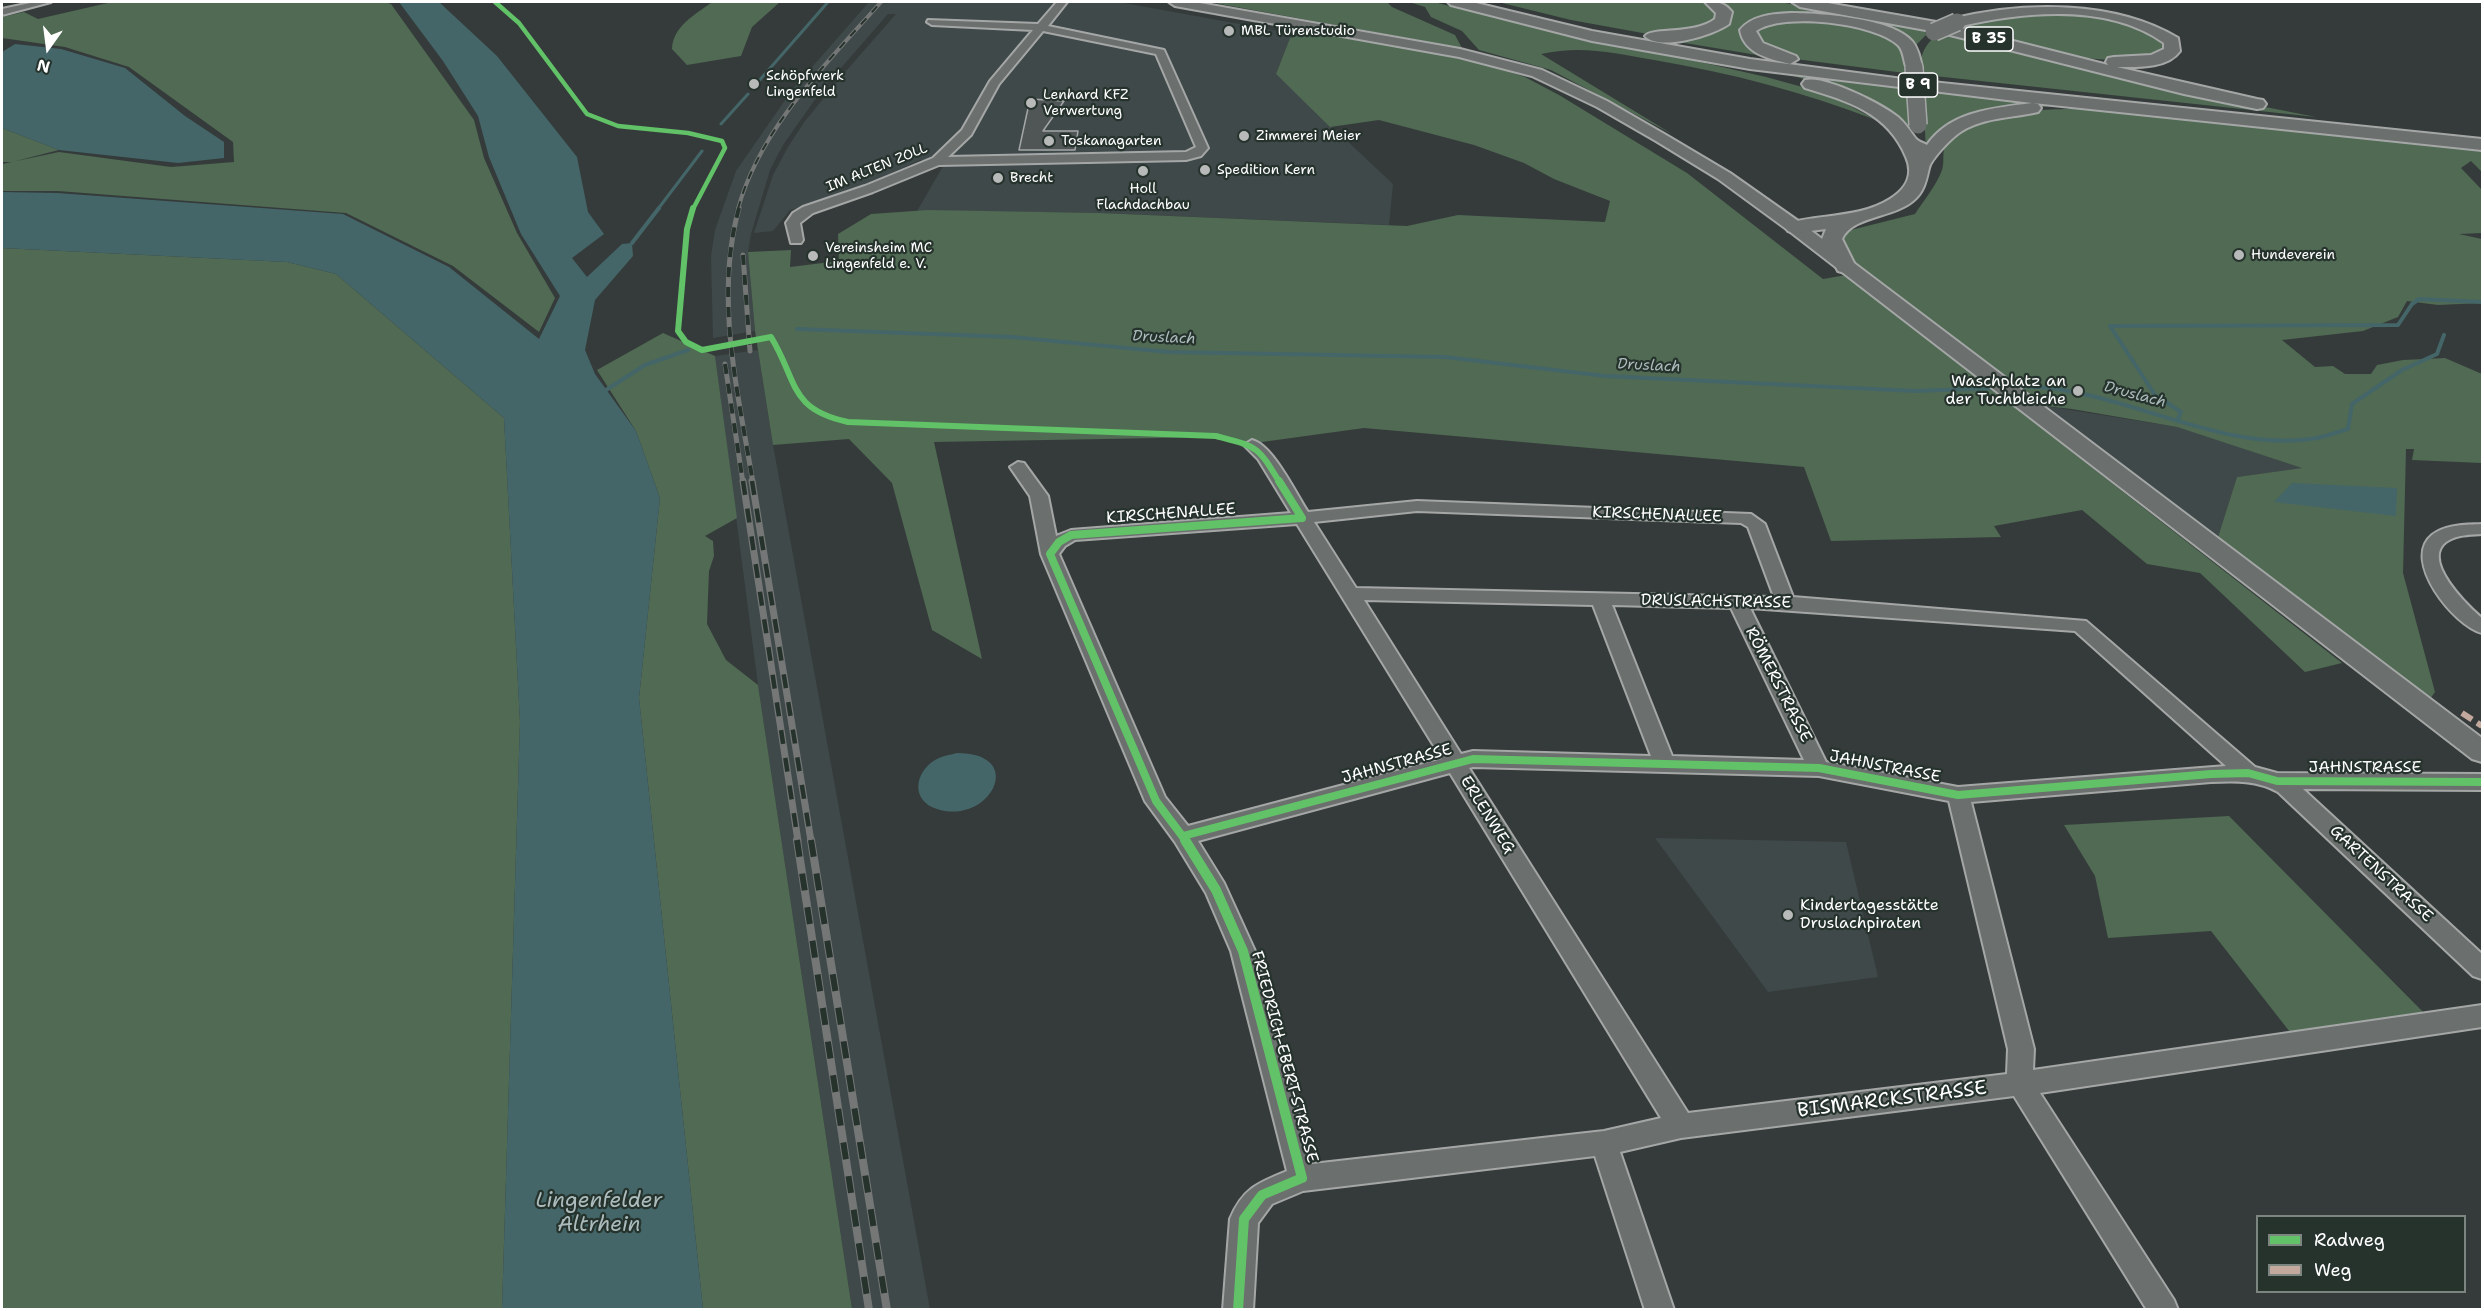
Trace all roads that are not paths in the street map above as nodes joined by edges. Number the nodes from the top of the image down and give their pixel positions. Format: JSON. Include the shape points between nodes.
{"nodes":[{"id":1,"x":46,"y":2,"type":"edge"},
{"id":2,"x":1062,"y":2,"type":"edge"},
{"id":3,"x":1175,"y":2,"type":"edge"},
{"id":4,"x":1467,"y":2,"type":"edge"},
{"id":5,"x":1712,"y":2,"type":"edge"},
{"id":6,"x":1800,"y":2,"type":"edge"},
{"id":7,"x":2,"y":12,"type":"edge"},
{"id":8,"x":932,"y":22,"type":"dead end"},
{"id":9,"x":1564,"y":22,"type":"junction"},
{"id":10,"x":1039,"y":27,"type":"junction"},
{"id":11,"x":2036,"y":50,"type":"junction"},
{"id":12,"x":1692,"y":55,"type":"junction"},
{"id":13,"x":1914,"y":67,"type":"junction"},
{"id":14,"x":1879,"y":74,"type":"junction"},
{"id":15,"x":2145,"y":110,"type":"junction"},
{"id":16,"x":2482,"y":137,"type":"edge"},
{"id":17,"x":2482,"y":145,"type":"edge"},
{"id":18,"x":937,"y":161,"type":"junction"},
{"id":19,"x":1919,"y":165,"type":"junction"},
{"id":20,"x":1848,"y":219,"type":"junction"},
{"id":21,"x":1795,"y":227,"type":"junction"},
{"id":22,"x":796,"y":240,"type":"dead end"},
{"id":23,"x":1845,"y":267,"type":"junction"},
{"id":24,"x":1252,"y":445,"type":"dead end"},
{"id":25,"x":1018,"y":467,"type":"dead end"},
{"id":26,"x":1302,"y":518,"type":"junction"},
{"id":27,"x":2482,"y":529,"type":"edge"},
{"id":28,"x":1050,"y":554,"type":"junction"},
{"id":29,"x":1351,"y":594,"type":"junction"},
{"id":30,"x":1600,"y":600,"type":"junction"},
{"id":31,"x":1737,"y":602,"type":"junction"},
{"id":32,"x":1786,"y":603,"type":"junction"},
{"id":33,"x":2482,"y":627,"type":"edge"},
{"id":34,"x":2482,"y":752,"type":"edge"},
{"id":35,"x":1454,"y":763,"type":"junction"},
{"id":36,"x":1665,"y":764,"type":"junction"},
{"id":37,"x":1819,"y":768,"type":"junction"},
{"id":38,"x":2248,"y":773,"type":"junction"},
{"id":39,"x":2277,"y":781,"type":"junction"},
{"id":40,"x":2482,"y":782,"type":"edge"},
{"id":41,"x":1958,"y":795,"type":"junction"},
{"id":42,"x":1183,"y":836,"type":"junction"},
{"id":43,"x":2482,"y":969,"type":"edge"},
{"id":44,"x":2482,"y":1016,"type":"edge"},
{"id":45,"x":2020,"y":1083,"type":"junction"},
{"id":46,"x":1681,"y":1126,"type":"junction"},
{"id":47,"x":1604,"y":1143,"type":"junction"},
{"id":48,"x":1302,"y":1178,"type":"junction"},
{"id":49,"x":1238,"y":1310,"type":"edge"},
{"id":50,"x":1660,"y":1310,"type":"edge"},
{"id":51,"x":2164,"y":1310,"type":"edge"}],
"edges":[{"from":1,"to":7,"type":"street"},
{"from":2,"to":10,"type":"street","name":"IM ALTEN ZOLL"},
{"from":3,"to":21,"type":"main road","via":[[1460,53],[1537,73],[1661,138]]},
{"from":4,"to":9,"type":"highway","number":"B 9"},
{"from":4,"to":12,"type":"highway","number":"B 9","via":[[1580,33]]},
{"from":5,"to":9,"type":"highway","via":[[1724,12],[1723,21],[1693,34],[1648,36]]},
{"from":6,"to":11,"type":"highway","number":"B 35"},
{"from":8,"to":10,"type":"street"},
{"from":9,"to":14,"type":"highway","number":"B 9","via":[[1741,56]]},
{"from":10,"to":18,"type":"street","name":"IM ALTEN ZOLL","via":[[994,83],[967,132]]},
{"from":10,"to":18,"type":"street","via":[[1160,52],[1202,148],[1186,156]]},
{"from":11,"to":13,"type":"highway","bridge":true,"via":[[2080,59],[2130,62],[2166,56],[2172,51],[2172,41],[2144,24],[2090,10],[2021,10],[1957,22],[1934,32],[1924,42]]},
{"from":11,"to":16,"type":"highway","via":[[2236,100]]},
{"from":12,"to":15,"type":"highway","number":"B 9","via":[[1872,80]]},
{"from":12,"to":19,"type":"highway","via":[[1776,73],[1866,105],[1902,132]]},
{"from":13,"to":14,"type":"highway","via":[[1904,42],[1853,23],[1777,18],[1748,30],[1752,44],[1767,52]]},
{"from":13,"to":19,"type":"highway","bridge":true},
{"from":14,"to":16,"type":"highway","number":"B 9"},
{"from":15,"to":17,"type":"highway","number":"B 9"},
{"from":15,"to":19,"type":"highway","via":[[2048,107],[1994,114],[1946,133],[1930,157]]},
{"from":18,"to":22,"type":"street","name":"IM ALTEN ZOLL","via":[[808,210],[793,223]]},
{"from":19,"to":20,"type":"highway","via":[[1917,182],[1905,198],[1883,210]]},
{"from":20,"to":21,"type":"highway"},
{"from":20,"to":23,"type":"highway","via":[[1832,239]]},
{"from":21,"to":23,"type":"main road"},
{"from":23,"to":34,"type":"main road"},
{"from":24,"to":26,"type":"street","name":"ERLENWEG","via":[[1264,456]]},
{"from":25,"to":28,"type":"street","name":"FRIEDRICH-EBERT-STRASSE","via":[[1039,496]]},
{"from":26,"to":28,"type":"street","name":"KIRSCHENALLEE","via":[[1071,535]]},
{"from":26,"to":29,"type":"street","name":"ERLENWEG"},
{"from":26,"to":32,"type":"street","name":"KIRSCHENALLEE","via":[[1417,506],[1745,518],[1756,524]]},
{"from":27,"to":33,"type":"street","via":[[2461,529],[2440,537],[2431,549],[2431,571],[2456,607]]},
{"from":28,"to":42,"type":"street","name":"FRIEDRICH-EBERT-STRASSE","via":[[1156,801]]},
{"from":29,"to":30,"type":"street","name":"DRUSLACHSTRASSE"},
{"from":29,"to":35,"type":"street","name":"ERLENWEG"},
{"from":30,"to":31,"type":"street","name":"DRUSLACHSTRASSE"},
{"from":30,"to":36,"type":"street"},
{"from":31,"to":32,"type":"street","name":"DRUSLACHSTRASSE"},
{"from":31,"to":37,"type":"street","name":"RÖMERSTRASSE"},
{"from":32,"to":38,"type":"street","name":"DRUSLACHSTRASSE","via":[[2086,628]]},
{"from":35,"to":36,"type":"street","name":"JAHNSTRASSE","via":[[1473,759]]},
{"from":35,"to":42,"type":"street","name":"JAHNSTRASSE"},
{"from":35,"to":46,"type":"street","name":"ERLENWEG"},
{"from":36,"to":37,"type":"street","name":"JAHNSTRASSE"},
{"from":37,"to":41,"type":"street","name":"JAHNSTRASSE"},
{"from":38,"to":39,"type":"street","name":"JAHNSTRASSE"},
{"from":38,"to":41,"type":"street","name":"JAHNSTRASSE"},
{"from":39,"to":40,"type":"street","name":"JAHNSTRASSE"},
{"from":39,"to":43,"type":"street","name":"GARTENSTRASSE"},
{"from":41,"to":45,"type":"street","via":[[2021,1049]]},
{"from":42,"to":48,"type":"street","name":"FRIEDRICH-EBERT-STRASSE","via":[[1216,890],[1243,951]]},
{"from":44,"to":45,"type":"street","name":"BISMARCKSTRASSE"},
{"from":45,"to":46,"type":"street","name":"BISMARCKSTRASSE"},
{"from":45,"to":51,"type":"street"},
{"from":46,"to":47,"type":"street","name":"BISMARCKSTRASSE"},
{"from":47,"to":48,"type":"street","name":"BISMARCKSTRASSE"},
{"from":47,"to":50,"type":"street"},
{"from":48,"to":49,"type":"street","name":"FRIEDRICH-EBERT-STRASSE","via":[[1262,1195],[1244,1219]]}]}
